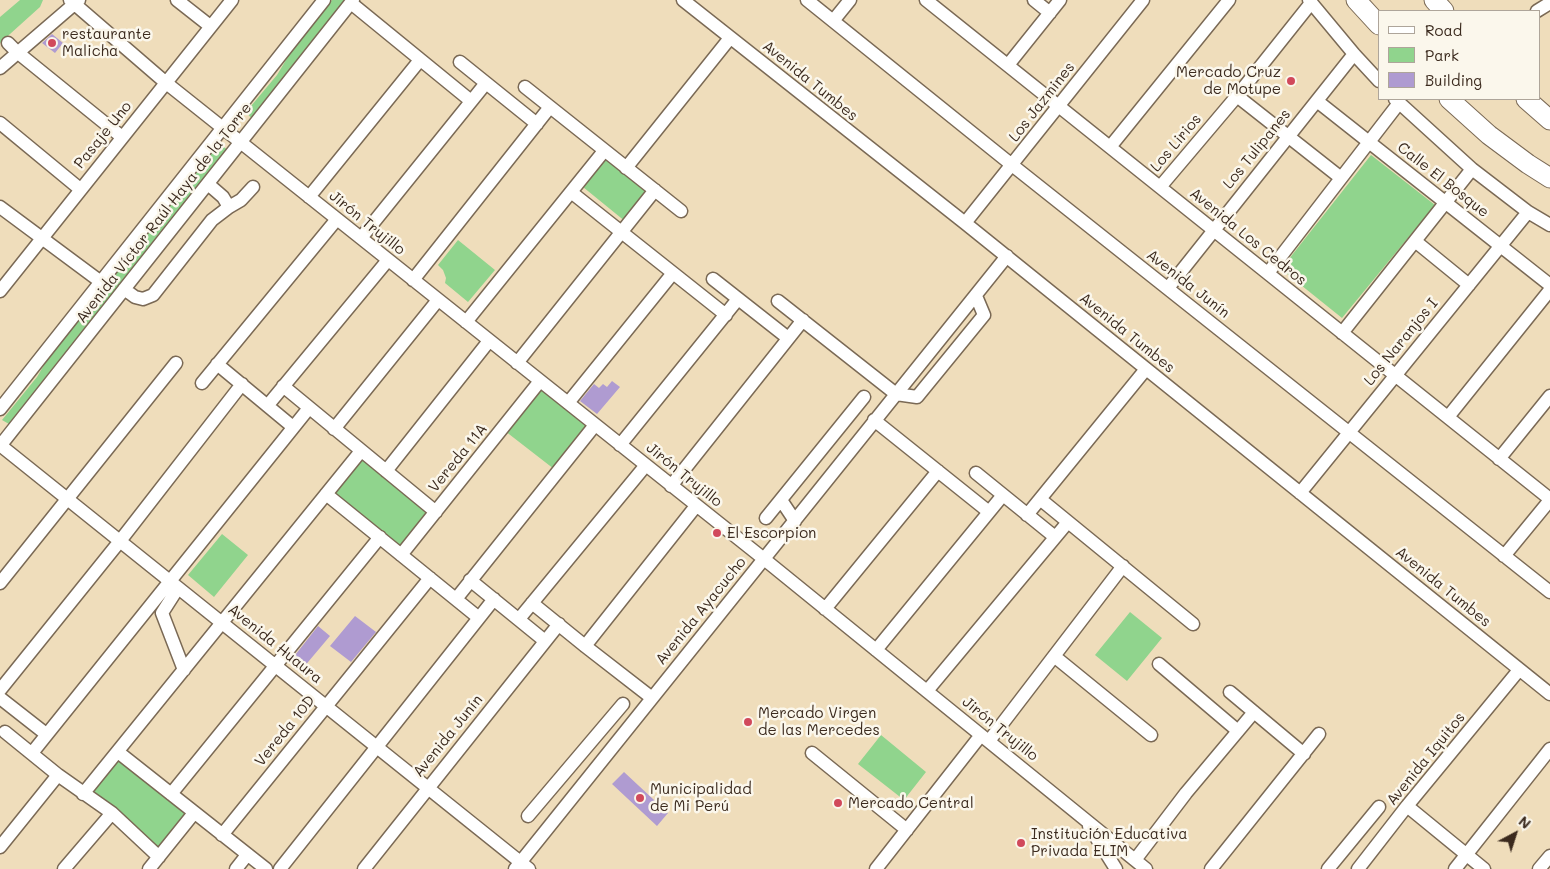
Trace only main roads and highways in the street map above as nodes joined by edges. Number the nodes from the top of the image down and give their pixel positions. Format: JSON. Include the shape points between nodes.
{"nodes":[{"id":1,"x":1356,"y":0,"type":"edge"},
{"id":2,"x":1434,"y":0,"type":"edge"},
{"id":3,"x":1443,"y":10,"type":"edge"},
{"id":4,"x":1378,"y":24,"type":"edge"},
{"id":5,"x":1450,"y":100,"type":"edge"},
{"id":6,"x":1527,"y":100,"type":"edge"},
{"id":7,"x":1548,"y":115,"type":"edge"},
{"id":8,"x":1550,"y":178,"type":"edge"}],
"edges":[{"from":1,"to":4,"type":"highway"},
{"from":2,"to":3,"type":"highway"},
{"from":5,"to":8,"type":"highway","via":[[1489,135]]},
{"from":6,"to":7,"type":"highway"}]}
